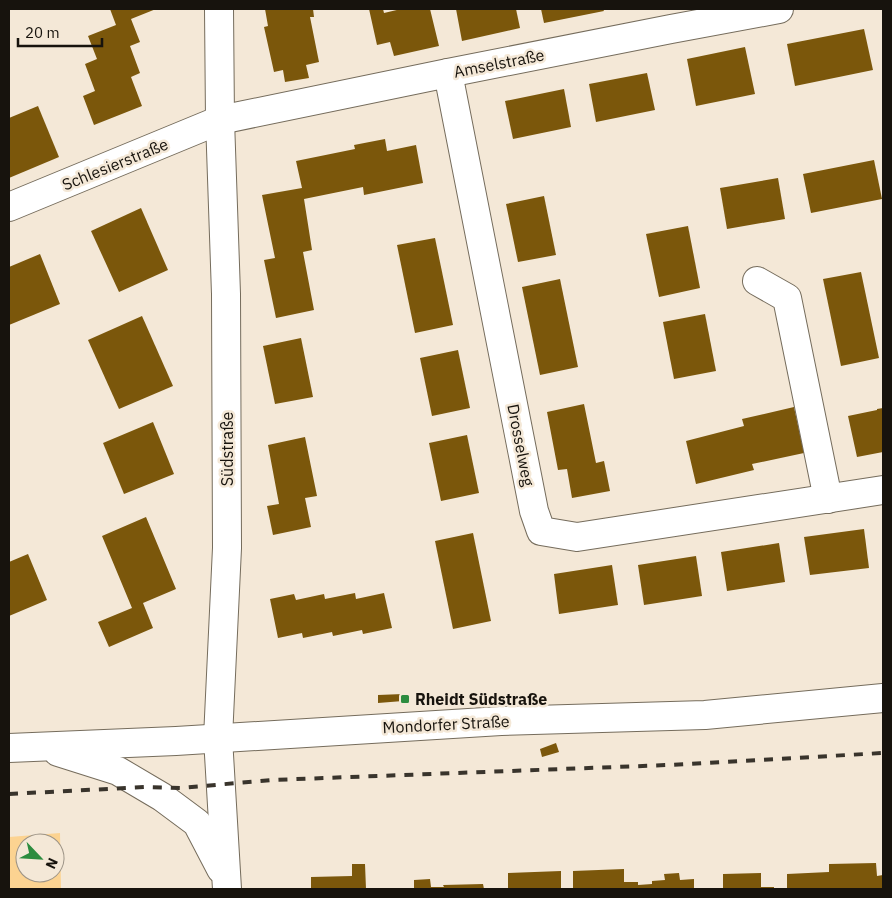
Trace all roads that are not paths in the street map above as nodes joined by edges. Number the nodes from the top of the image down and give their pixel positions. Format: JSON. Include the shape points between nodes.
{"nodes":[{"id":1,"x":219,"y":9,"type":"edge"},
{"id":2,"x":779,"y":9,"type":"edge"},
{"id":3,"x":448,"y":73,"type":"junction"},
{"id":4,"x":220,"y":120,"type":"junction"},
{"id":5,"x":9,"y":207,"type":"edge"},
{"id":6,"x":758,"y":281,"type":"dead end"},
{"id":7,"x":883,"y":490,"type":"edge"},
{"id":8,"x":828,"y":499,"type":"junction"},
{"id":9,"x":883,"y":698,"type":"edge"},
{"id":10,"x":218,"y":738,"type":"junction"},
{"id":11,"x":38,"y":746,"type":"junction"},
{"id":12,"x":9,"y":748,"type":"edge"},
{"id":13,"x":226,"y":884,"type":"edge"}],
"edges":[{"from":1,"to":4,"type":"street","name":"Südstraße"},
{"from":2,"to":3,"type":"street","name":"Amselstraße"},
{"from":3,"to":4,"type":"street","name":"Amselstraße"},
{"from":3,"to":8,"type":"street","name":"Drosselweg","via":[[534,511],[541,531],[577,536]]},
{"from":4,"to":5,"type":"street","name":"Schlesierstraße"},
{"from":4,"to":10,"type":"street","name":"Südstraße","via":[[226,294],[227,548]]},
{"from":6,"to":8,"type":"street","via":[[787,298]]},
{"from":7,"to":8,"type":"street","name":"Drosselweg"},
{"from":9,"to":10,"type":"street","name":"Mondorfer Straße","via":[[705,715],[501,721]]},
{"from":10,"to":11,"type":"street","name":"Mondorfer Straße"},
{"from":10,"to":13,"type":"street","name":"Südstraße"},
{"from":11,"to":12,"type":"street","name":"Mondorfer Straße"},
{"from":11,"to":13,"type":"street","via":[[118,771],[162,797],[197,823]]}]}
